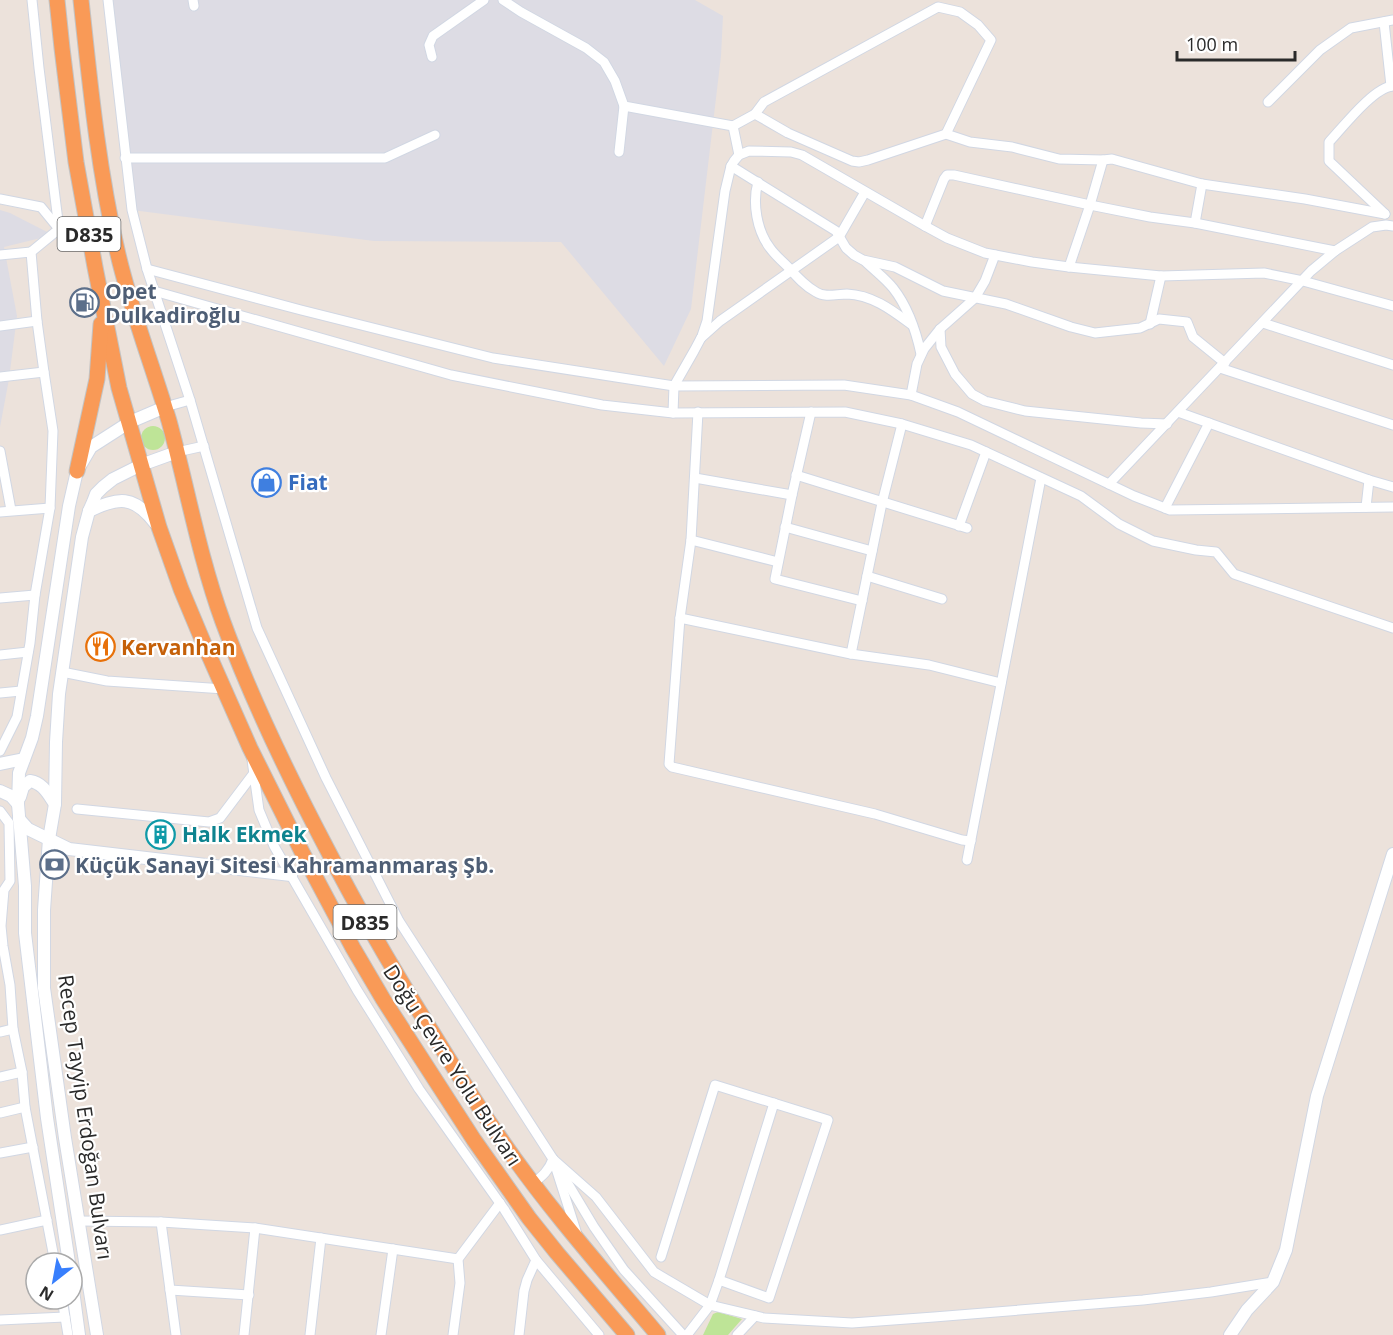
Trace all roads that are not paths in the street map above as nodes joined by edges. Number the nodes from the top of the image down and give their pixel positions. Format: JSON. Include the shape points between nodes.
{"nodes":[{"id":1,"x":32,"y":0,"type":"edge"},
{"id":2,"x":57,"y":0,"type":"edge"},
{"id":3,"x":81,"y":0,"type":"edge"},
{"id":4,"x":108,"y":0,"type":"edge"},
{"id":5,"x":484,"y":0,"type":"edge"},
{"id":6,"x":503,"y":0,"type":"edge"},
{"id":7,"x":1389,"y":21,"type":"edge"},
{"id":8,"x":432,"y":57,"type":"dead end"},
{"id":9,"x":1392,"y":86,"type":"edge"},
{"id":10,"x":1268,"y":102,"type":"dead end"},
{"id":11,"x":624,"y":106,"type":"junction"},
{"id":12,"x":755,"y":114,"type":"junction"},
{"id":13,"x":733,"y":126,"type":"junction"},
{"id":14,"x":946,"y":134,"type":"junction"},
{"id":15,"x":435,"y":135,"type":"dead end"},
{"id":16,"x":619,"y":152,"type":"dead end"},
{"id":17,"x":739,"y":154,"type":"junction"},
{"id":18,"x":125,"y":158,"type":"junction"},
{"id":19,"x":1103,"y":160,"type":"junction"},
{"id":20,"x":731,"y":166,"type":"junction"},
{"id":21,"x":758,"y":182,"type":"junction"},
{"id":22,"x":1202,"y":184,"type":"junction"},
{"id":23,"x":865,"y":192,"type":"junction"},
{"id":24,"x":0,"y":199,"type":"edge"},
{"id":25,"x":1090,"y":205,"type":"junction"},
{"id":26,"x":1393,"y":207,"type":"edge"},
{"id":27,"x":1385,"y":214,"type":"junction"},
{"id":28,"x":1195,"y":223,"type":"junction"},
{"id":29,"x":925,"y":226,"type":"junction"},
{"id":30,"x":1376,"y":226,"type":"junction"},
{"id":31,"x":1393,"y":226,"type":"edge"},
{"id":32,"x":59,"y":229,"type":"junction"},
{"id":33,"x":839,"y":237,"type":"junction"},
{"id":34,"x":90,"y":242,"type":"junction"},
{"id":35,"x":1335,"y":251,"type":"junction"},
{"id":36,"x":31,"y":252,"type":"junction"},
{"id":37,"x":0,"y":255,"type":"edge"},
{"id":38,"x":995,"y":255,"type":"junction"},
{"id":39,"x":863,"y":260,"type":"junction"},
{"id":40,"x":1069,"y":267,"type":"junction"},
{"id":41,"x":147,"y":269,"type":"junction"},
{"id":42,"x":791,"y":271,"type":"junction"},
{"id":43,"x":1161,"y":276,"type":"junction"},
{"id":44,"x":1303,"y":281,"type":"junction"},
{"id":45,"x":154,"y":291,"type":"junction"},
{"id":46,"x":975,"y":298,"type":"junction"},
{"id":47,"x":102,"y":303,"type":"junction"},
{"id":48,"x":1393,"y":306,"type":"edge"},
{"id":49,"x":37,"y":321,"type":"junction"},
{"id":50,"x":1263,"y":323,"type":"junction"},
{"id":51,"x":1150,"y":324,"type":"junction"},
{"id":52,"x":912,"y":325,"type":"junction"},
{"id":53,"x":0,"y":326,"type":"edge"},
{"id":54,"x":940,"y":329,"type":"junction"},
{"id":55,"x":700,"y":339,"type":"junction"},
{"id":56,"x":921,"y":354,"type":"junction"},
{"id":57,"x":1222,"y":365,"type":"junction"},
{"id":58,"x":1393,"y":365,"type":"edge"},
{"id":59,"x":44,"y":372,"type":"junction"},
{"id":60,"x":0,"y":377,"type":"edge"},
{"id":61,"x":674,"y":386,"type":"junction"},
{"id":62,"x":911,"y":395,"type":"junction"},
{"id":63,"x":190,"y":399,"type":"junction"},
{"id":64,"x":165,"y":407,"type":"junction"},
{"id":65,"x":673,"y":412,"type":"junction"},
{"id":66,"x":698,"y":412,"type":"junction"},
{"id":67,"x":811,"y":412,"type":"junction"},
{"id":68,"x":1178,"y":412,"type":"junction"},
{"id":69,"x":130,"y":422,"type":"junction"},
{"id":70,"x":1209,"y":423,"type":"junction"},
{"id":71,"x":902,"y":424,"type":"junction"},
{"id":72,"x":1167,"y":424,"type":"junction"},
{"id":73,"x":1393,"y":425,"type":"edge"},
{"id":74,"x":204,"y":446,"type":"junction"},
{"id":75,"x":0,"y":451,"type":"edge"},
{"id":76,"x":177,"y":452,"type":"junction"},
{"id":77,"x":986,"y":452,"type":"junction"},
{"id":78,"x":141,"y":465,"type":"junction"},
{"id":79,"x":77,"y":471,"type":"junction"},
{"id":80,"x":796,"y":475,"type":"junction"},
{"id":81,"x":1041,"y":477,"type":"junction"},
{"id":82,"x":695,"y":478,"type":"junction"},
{"id":83,"x":1369,"y":480,"type":"junction"},
{"id":84,"x":1109,"y":484,"type":"junction"},
{"id":85,"x":1393,"y":487,"type":"edge"},
{"id":86,"x":792,"y":495,"type":"junction"},
{"id":87,"x":882,"y":503,"type":"junction"},
{"id":88,"x":1366,"y":507,"type":"junction"},
{"id":89,"x":1393,"y":507,"type":"edge"},
{"id":90,"x":50,"y":508,"type":"junction"},
{"id":91,"x":1165,"y":508,"type":"junction"},
{"id":92,"x":11,"y":510,"type":"junction"},
{"id":93,"x":89,"y":511,"type":"junction"},
{"id":94,"x":0,"y":512,"type":"edge"},
{"id":95,"x":159,"y":527,"type":"junction"},
{"id":96,"x":785,"y":527,"type":"junction"},
{"id":97,"x":691,"y":540,"type":"junction"},
{"id":98,"x":872,"y":551,"type":"junction"},
{"id":99,"x":778,"y":562,"type":"junction"},
{"id":100,"x":867,"y":576,"type":"junction"},
{"id":101,"x":35,"y":595,"type":"junction"},
{"id":102,"x":0,"y":598,"type":"edge"},
{"id":103,"x":942,"y":600,"type":"dead end"},
{"id":104,"x":862,"y":601,"type":"junction"},
{"id":105,"x":680,"y":618,"type":"junction"},
{"id":106,"x":1393,"y":628,"type":"edge"},
{"id":107,"x":28,"y":652,"type":"junction"},
{"id":108,"x":851,"y":654,"type":"junction"},
{"id":109,"x":0,"y":655,"type":"edge"},
{"id":110,"x":62,"y":672,"type":"junction"},
{"id":111,"x":1001,"y":684,"type":"junction"},
{"id":112,"x":224,"y":689,"type":"junction"},
{"id":113,"x":21,"y":691,"type":"junction"},
{"id":114,"x":0,"y":693,"type":"edge"},
{"id":115,"x":250,"y":748,"type":"junction"},
{"id":116,"x":0,"y":751,"type":"edge"},
{"id":117,"x":24,"y":759,"type":"junction"},
{"id":118,"x":0,"y":764,"type":"edge"},
{"id":119,"x":254,"y":772,"type":"junction"},
{"id":120,"x":0,"y":791,"type":"edge"},
{"id":121,"x":18,"y":804,"type":"junction"},
{"id":122,"x":55,"y":804,"type":"junction"},
{"id":123,"x":77,"y":809,"type":"dead end"},
{"id":124,"x":0,"y":811,"type":"edge"},
{"id":125,"x":19,"y":819,"type":"junction"},
{"id":126,"x":5,"y":831,"type":"edge"},
{"id":127,"x":49,"y":839,"type":"junction"},
{"id":128,"x":971,"y":841,"type":"junction"},
{"id":129,"x":1393,"y":854,"type":"edge"},
{"id":130,"x":967,"y":860,"type":"dead end"},
{"id":131,"x":291,"y":875,"type":"junction"},
{"id":132,"x":5,"y":879,"type":"edge"},
{"id":133,"x":1,"y":946,"type":"edge"},
{"id":134,"x":5,"y":986,"type":"edge"},
{"id":135,"x":13,"y":1029,"type":"junction"},
{"id":136,"x":0,"y":1032,"type":"edge"},
{"id":137,"x":22,"y":1072,"type":"junction"},
{"id":138,"x":0,"y":1077,"type":"edge"},
{"id":139,"x":774,"y":1103,"type":"junction"},
{"id":140,"x":25,"y":1107,"type":"junction"},
{"id":141,"x":0,"y":1113,"type":"edge"},
{"id":142,"x":33,"y":1148,"type":"junction"},
{"id":143,"x":0,"y":1153,"type":"edge"},
{"id":144,"x":553,"y":1159,"type":"junction"},
{"id":145,"x":533,"y":1183,"type":"junction"},
{"id":146,"x":500,"y":1203,"type":"junction"},
{"id":147,"x":47,"y":1220,"type":"junction"},
{"id":148,"x":80,"y":1221,"type":"junction"},
{"id":149,"x":161,"y":1222,"type":"junction"},
{"id":150,"x":255,"y":1228,"type":"junction"},
{"id":151,"x":0,"y":1230,"type":"edge"},
{"id":152,"x":321,"y":1238,"type":"junction"},
{"id":153,"x":581,"y":1245,"type":"junction"},
{"id":154,"x":393,"y":1249,"type":"junction"},
{"id":155,"x":53,"y":1251,"type":"edge"},
{"id":156,"x":67,"y":1251,"type":"edge"},
{"id":157,"x":661,"y":1257,"type":"dead end"},
{"id":158,"x":458,"y":1259,"type":"junction"},
{"id":159,"x":536,"y":1260,"type":"junction"},
{"id":160,"x":719,"y":1280,"type":"junction"},
{"id":161,"x":1273,"y":1282,"type":"junction"},
{"id":162,"x":170,"y":1290,"type":"junction"},
{"id":163,"x":249,"y":1295,"type":"junction"},
{"id":164,"x":710,"y":1305,"type":"junction"},
{"id":165,"x":64,"y":1311,"type":"edge"},
{"id":166,"x":76,"y":1311,"type":"edge"},
{"id":167,"x":755,"y":1316,"type":"junction"},
{"id":168,"x":65,"y":1317,"type":"junction"},
{"id":169,"x":0,"y":1320,"type":"edge"},
{"id":170,"x":590,"y":1330,"type":"edge"},
{"id":171,"x":68,"y":1335,"type":"edge"},
{"id":172,"x":79,"y":1335,"type":"edge"},
{"id":173,"x":97,"y":1335,"type":"edge"},
{"id":174,"x":176,"y":1335,"type":"edge"},
{"id":175,"x":244,"y":1335,"type":"edge"},
{"id":176,"x":310,"y":1335,"type":"edge"},
{"id":177,"x":381,"y":1335,"type":"edge"},
{"id":178,"x":453,"y":1335,"type":"edge"},
{"id":179,"x":519,"y":1335,"type":"edge"},
{"id":180,"x":600,"y":1335,"type":"edge"},
{"id":181,"x":627,"y":1335,"type":"edge"},
{"id":182,"x":658,"y":1335,"type":"edge"},
{"id":183,"x":685,"y":1335,"type":"edge"},
{"id":184,"x":737,"y":1335,"type":"edge"},
{"id":185,"x":1230,"y":1335,"type":"edge"}],
"edges":[{"from":1,"to":32,"type":"street"},
{"from":2,"to":34,"type":"highway","number":"D835","via":[[76,162]]},
{"from":3,"to":64,"type":"highway","number":"D835","via":[[99,152],[116,246]]},
{"from":4,"to":18,"type":"street"},
{"from":5,"to":8,"type":"street","via":[[433,36],[429,45]]},
{"from":6,"to":11,"type":"street","via":[[604,62]]},
{"from":7,"to":9,"type":"street"},
{"from":7,"to":10,"type":"street","via":[[1351,28],[1320,50]]},
{"from":9,"to":27,"type":"street","via":[[1371,97],[1329,142],[1329,161]]},
{"from":11,"to":13,"type":"street"},
{"from":11,"to":16,"type":"street"},
{"from":12,"to":13,"type":"street"},
{"from":12,"to":14,"type":"street","via":[[788,133],[859,162]]},
{"from":12,"to":14,"type":"street","via":[[764,102],[938,7],[960,12],[992,40]]},
{"from":13,"to":17,"type":"street"},
{"from":14,"to":19,"type":"street","via":[[1059,159]]},
{"from":15,"to":18,"type":"street","via":[[385,158]]},
{"from":17,"to":20,"type":"street"},
{"from":17,"to":23,"type":"street","via":[[749,151],[802,155]]},
{"from":18,"to":41,"type":"street","via":[[132,210]]},
{"from":19,"to":22,"type":"street","via":[[1112,159]]},
{"from":19,"to":25,"type":"street"},
{"from":20,"to":21,"type":"street"},
{"from":20,"to":55,"type":"street"},
{"from":21,"to":33,"type":"street","via":[[836,231]]},
{"from":21,"to":42,"type":"street","via":[[756,219],[768,246]]},
{"from":22,"to":27,"type":"street"},
{"from":22,"to":28,"type":"street"},
{"from":23,"to":29,"type":"street"},
{"from":23,"to":33,"type":"street"},
{"from":24,"to":32,"type":"street","via":[[41,207]]},
{"from":25,"to":28,"type":"street"},
{"from":25,"to":29,"type":"street","via":[[947,175]]},
{"from":25,"to":40,"type":"street"},
{"from":26,"to":27,"type":"street"},
{"from":27,"to":30,"type":"street"},
{"from":28,"to":35,"type":"street"},
{"from":29,"to":38,"type":"street"},
{"from":30,"to":31,"type":"street"},
{"from":30,"to":35,"type":"street"},
{"from":32,"to":34,"type":"street"},
{"from":32,"to":36,"type":"street"},
{"from":33,"to":39,"type":"street","via":[[846,248]]},
{"from":33,"to":42,"type":"street"},
{"from":34,"to":47,"type":"highway","number":"D835"},
{"from":35,"to":44,"type":"street"},
{"from":36,"to":37,"type":"street"},
{"from":36,"to":49,"type":"street"},
{"from":38,"to":40,"type":"street"},
{"from":38,"to":46,"type":"street"},
{"from":39,"to":46,"type":"street","via":[[895,267],[943,291]]},
{"from":39,"to":52,"type":"street","via":[[892,287]]},
{"from":40,"to":43,"type":"street"},
{"from":41,"to":45,"type":"street"},
{"from":41,"to":61,"type":"street","via":[[493,358]]},
{"from":42,"to":52,"type":"street","via":[[817,293],[866,297]]},
{"from":42,"to":55,"type":"street"},
{"from":43,"to":44,"type":"street","via":[[1264,273]]},
{"from":43,"to":51,"type":"street"},
{"from":44,"to":48,"type":"street"},
{"from":44,"to":50,"type":"street"},
{"from":45,"to":63,"type":"street"},
{"from":45,"to":65,"type":"street","via":[[451,375],[602,405]]},
{"from":46,"to":51,"type":"street","via":[[1095,333]]},
{"from":46,"to":54,"type":"street"},
{"from":47,"to":69,"type":"highway","number":"D835"},
{"from":47,"to":79,"type":"highway","via":[[97,379]]},
{"from":49,"to":53,"type":"street"},
{"from":49,"to":59,"type":"street"},
{"from":50,"to":57,"type":"street"},
{"from":50,"to":58,"type":"street"},
{"from":51,"to":57,"type":"street","via":[[1159,319],[1187,322],[1193,337]]},
{"from":52,"to":56,"type":"street"},
{"from":54,"to":56,"type":"street"},
{"from":54,"to":72,"type":"street","via":[[941,347],[955,374],[972,394],[985,401],[1025,411]]},
{"from":55,"to":61,"type":"street"},
{"from":56,"to":62,"type":"street"},
{"from":57,"to":68,"type":"street"},
{"from":57,"to":73,"type":"street"},
{"from":59,"to":60,"type":"street"},
{"from":59,"to":90,"type":"street","via":[[53,431]]},
{"from":61,"to":62,"type":"street","via":[[844,385]]},
{"from":61,"to":65,"type":"street"},
{"from":62,"to":84,"type":"street","via":[[958,412]]},
{"from":63,"to":64,"type":"street","name":"Recep Tayyip Erdoğan Bulvarı"},
{"from":63,"to":74,"type":"street"},
{"from":64,"to":69,"type":"main road","name":"Recep Tayyip Erdoğan Bulvarı"},
{"from":64,"to":76,"type":"highway","number":"D835"},
{"from":65,"to":66,"type":"street"},
{"from":66,"to":67,"type":"street"},
{"from":66,"to":82,"type":"street"},
{"from":67,"to":71,"type":"street","via":[[845,412]]},
{"from":67,"to":80,"type":"street"},
{"from":68,"to":70,"type":"street"},
{"from":68,"to":72,"type":"street"},
{"from":69,"to":78,"type":"highway","number":"D835"},
{"from":69,"to":79,"type":"main road","name":"Recep Tayyip Erdoğan Bulvarı","via":[[90,447]]},
{"from":70,"to":83,"type":"street"},
{"from":70,"to":91,"type":"street"},
{"from":71,"to":77,"type":"street"},
{"from":71,"to":87,"type":"street"},
{"from":72,"to":84,"type":"street"},
{"from":74,"to":76,"type":"street","name":"Recep Tayyip Erdoğan Bulvarı"},
{"from":74,"to":144,"type":"street","name":"Doğu Çevre Yolu Bulvarı","via":[[257,628],[326,778],[399,921]]},
{"from":75,"to":92,"type":"street"},
{"from":76,"to":78,"type":"main road","name":"Recep Tayyip Erdoğan Bulvarı"},
{"from":76,"to":145,"type":"highway","name":"Doğu Çevre Yolu Bulvarı","number":"D835","via":[[217,604],[280,757],[367,925],[471,1095]]},
{"from":77,"to":81,"type":"street"},
{"from":77,"to":87,"type":"street","via":[[963,527]]},
{"from":78,"to":93,"type":"main road","name":"Recep Tayyip Erdoğan Bulvarı","via":[[113,478],[96,494]]},
{"from":78,"to":95,"type":"highway","name":"Doğu Çevre Yolu Bulvarı","number":"D835"},
{"from":79,"to":117,"type":"main road","name":"Recep Tayyip Erdoğan Bulvarı","via":[[37,716]]},
{"from":80,"to":86,"type":"street"},
{"from":80,"to":87,"type":"street"},
{"from":81,"to":106,"type":"street","via":[[1153,541],[1216,552],[1234,574]]},
{"from":81,"to":111,"type":"street"},
{"from":82,"to":86,"type":"street"},
{"from":82,"to":97,"type":"street"},
{"from":83,"to":85,"type":"street"},
{"from":83,"to":88,"type":"street"},
{"from":84,"to":91,"type":"street"},
{"from":86,"to":96,"type":"street"},
{"from":87,"to":98,"type":"street"},
{"from":88,"to":89,"type":"street"},
{"from":88,"to":91,"type":"street"},
{"from":90,"to":92,"type":"street"},
{"from":90,"to":101,"type":"street"},
{"from":92,"to":94,"type":"street"},
{"from":93,"to":95,"type":"main road","via":[[110,502],[130,502],[146,511]]},
{"from":93,"to":110,"type":"main road","name":"Recep Tayyip Erdoğan Bulvarı"},
{"from":95,"to":112,"type":"highway","name":"Doğu Çevre Yolu Bulvarı","number":"D835"},
{"from":96,"to":98,"type":"street"},
{"from":96,"to":99,"type":"street"},
{"from":97,"to":99,"type":"street"},
{"from":97,"to":105,"type":"street"},
{"from":98,"to":100,"type":"street"},
{"from":99,"to":104,"type":"street","via":[[775,579]]},
{"from":100,"to":103,"type":"street"},
{"from":100,"to":104,"type":"street"},
{"from":101,"to":102,"type":"street"},
{"from":101,"to":107,"type":"street"},
{"from":104,"to":108,"type":"street"},
{"from":105,"to":108,"type":"street"},
{"from":105,"to":128,"type":"street","via":[[669,764],[672,767],[875,814]]},
{"from":107,"to":109,"type":"street"},
{"from":107,"to":113,"type":"street"},
{"from":108,"to":111,"type":"street","via":[[928,665]]},
{"from":110,"to":112,"type":"street","via":[[107,681]]},
{"from":110,"to":122,"type":"main road","name":"Recep Tayyip Erdoğan Bulvarı"},
{"from":111,"to":128,"type":"street"},
{"from":112,"to":115,"type":"highway","name":"Doğu Çevre Yolu Bulvarı","number":"D835"},
{"from":113,"to":114,"type":"street"},
{"from":113,"to":116,"type":"street","via":[[17,717]]},
{"from":115,"to":119,"type":"street"},
{"from":115,"to":181,"type":"highway","name":"Doğu Çevre Yolu Bulvarı","number":"D835","via":[[317,881],[383,999],[474,1140],[530,1218]]},
{"from":117,"to":118,"type":"main road"},
{"from":117,"to":121,"type":"main road","name":"Recep Tayyip Erdoğan Bulvarı","via":[[19,773]]},
{"from":119,"to":123,"type":"street","via":[[220,818],[209,822]]},
{"from":119,"to":131,"type":"street","via":[[259,810]]},
{"from":120,"to":121,"type":"main road"},
{"from":121,"to":122,"type":"main road","via":[[23,787],[30,781],[40,784]]},
{"from":121,"to":125,"type":"main road","name":"Recep Tayyip Erdoğan Bulvarı"},
{"from":122,"to":127,"type":"main road","name":"Recep Tayyip Erdoğan Bulvarı"},
{"from":124,"to":126,"type":"street","via":[[9,823]]},
{"from":125,"to":127,"type":"main road","via":[[28,829]]},
{"from":125,"to":156,"type":"main road","name":"Recep Tayyip Erdoğan Bulvarı","via":[[29,973]]},
{"from":126,"to":132,"type":"street"},
{"from":127,"to":131,"type":"main road","via":[[69,849]]},
{"from":127,"to":148,"type":"main road","name":"Recep Tayyip Erdoğan Bulvarı","via":[[44,988]]},
{"from":128,"to":130,"type":"street"},
{"from":129,"to":161,"type":"main road","via":[[1317,1096],[1286,1250]]},
{"from":131,"to":146,"type":"street","via":[[413,1079]]},
{"from":132,"to":133,"type":"street","via":[[10,881],[4,890]]},
{"from":133,"to":134,"type":"street"},
{"from":134,"to":135,"type":"street"},
{"from":135,"to":136,"type":"street"},
{"from":135,"to":137,"type":"street"},
{"from":137,"to":138,"type":"street"},
{"from":137,"to":140,"type":"street"},
{"from":139,"to":157,"type":"street","via":[[715,1084]]},
{"from":139,"to":160,"type":"street"},
{"from":139,"to":160,"type":"street","via":[[828,1120],[769,1298]]},
{"from":140,"to":141,"type":"street"},
{"from":140,"to":142,"type":"street"},
{"from":142,"to":143,"type":"street"},
{"from":142,"to":147,"type":"street"},
{"from":144,"to":145,"type":"street","via":[[549,1169]]},
{"from":144,"to":153,"type":"street","name":"Doğu Çevre Yolu Bulvarı"},
{"from":144,"to":164,"type":"street","via":[[596,1197],[654,1272]]},
{"from":144,"to":183,"type":"street","via":[[624,1270]]},
{"from":145,"to":153,"type":"highway","name":"Doğu Çevre Yolu Bulvarı","number":"D835"},
{"from":146,"to":158,"type":"street"},
{"from":146,"to":159,"type":"street"},
{"from":147,"to":151,"type":"street"},
{"from":147,"to":155,"type":"street"},
{"from":148,"to":149,"type":"street"},
{"from":148,"to":173,"type":"main road","name":"Recep Tayyip Erdoğan Bulvarı"},
{"from":149,"to":150,"type":"street"},
{"from":149,"to":162,"type":"street"},
{"from":150,"to":152,"type":"street"},
{"from":150,"to":163,"type":"street"},
{"from":152,"to":154,"type":"street"},
{"from":152,"to":176,"type":"street"},
{"from":153,"to":182,"type":"highway","name":"Doğu Çevre Yolu Bulvarı","number":"D835"},
{"from":154,"to":158,"type":"street"},
{"from":154,"to":177,"type":"street"},
{"from":158,"to":178,"type":"street","via":[[460,1282]]},
{"from":159,"to":170,"type":"street"},
{"from":159,"to":179,"type":"street","via":[[527,1280]]},
{"from":160,"to":164,"type":"street"},
{"from":161,"to":167,"type":"street","via":[[1143,1300],[852,1323]]},
{"from":161,"to":185,"type":"main road"},
{"from":162,"to":163,"type":"street"},
{"from":162,"to":174,"type":"street"},
{"from":163,"to":175,"type":"street"},
{"from":164,"to":167,"type":"street"},
{"from":164,"to":183,"type":"street"},
{"from":165,"to":168,"type":"street"},
{"from":166,"to":172,"type":"main road","name":"Recep Tayyip Erdoğan Bulvarı"},
{"from":167,"to":184,"type":"street"},
{"from":168,"to":169,"type":"street"},
{"from":168,"to":171,"type":"street"},
{"from":170,"to":180,"type":"street"}]}
